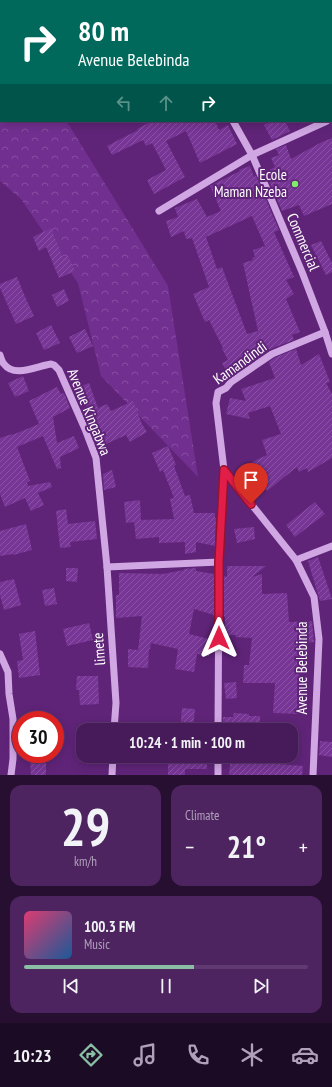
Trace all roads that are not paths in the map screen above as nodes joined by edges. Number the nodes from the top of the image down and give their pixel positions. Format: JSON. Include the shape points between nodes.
{"nodes":[{"id":1,"x":234,"y":122,"type":"edge"},
{"id":2,"x":325,"y":122,"type":"edge"},
{"id":3,"x":252,"y":156,"type":"junction"},
{"id":4,"x":159,"y":211,"type":"dead end"},
{"id":5,"x":325,"y":332,"type":"junction"},
{"id":6,"x":332,"y":354,"type":"edge"},
{"id":7,"x":0,"y":355,"type":"edge"},
{"id":8,"x":224,"y":470,"type":"junction"},
{"id":9,"x":332,"y":546,"type":"edge"},
{"id":10,"x":296,"y":560,"type":"junction"},
{"id":11,"x":219,"y":562,"type":"junction"},
{"id":12,"x":107,"y":566,"type":"junction"},
{"id":13,"x":0,"y":654,"type":"edge"},
{"id":14,"x":115,"y":723,"type":"edge"},
{"id":15,"x":218,"y":723,"type":"edge"},
{"id":16,"x":113,"y":763,"type":"edge"},
{"id":17,"x":218,"y":763,"type":"edge"},
{"id":18,"x":11,"y":775,"type":"edge"},
{"id":19,"x":112,"y":775,"type":"edge"},
{"id":20,"x":218,"y":775,"type":"edge"},
{"id":21,"x":313,"y":775,"type":"edge"}],
"edges":[{"from":1,"to":3,"type":"street","name":"Commercial"},
{"from":2,"to":3,"type":"street"},
{"from":3,"to":4,"type":"street"},
{"from":3,"to":5,"type":"street","name":"Commercial"},
{"from":5,"to":6,"type":"street","name":"Commercial"},
{"from":5,"to":8,"type":"street","name":"Kamandindi","via":[[272,354],[218,392],[216,403]]},
{"from":7,"to":12,"type":"street","name":"Avenue Kingabwa","via":[[4,365],[18,372],[48,364],[54,364],[59,370],[96,458]]},
{"from":8,"to":10,"type":"street","name":"Avenue Belebinda"},
{"from":8,"to":11,"type":"street"},
{"from":9,"to":10,"type":"street"},
{"from":10,"to":21,"type":"street","name":"Avenue Belebinda","via":[[314,597],[319,639]]},
{"from":11,"to":12,"type":"street"},
{"from":11,"to":15,"type":"street"},
{"from":12,"to":14,"type":"street","name":"limete","via":[[116,703]]},
{"from":13,"to":18,"type":"street","via":[[8,672],[13,719]]},
{"from":16,"to":19,"type":"street"},
{"from":17,"to":20,"type":"street"}]}
